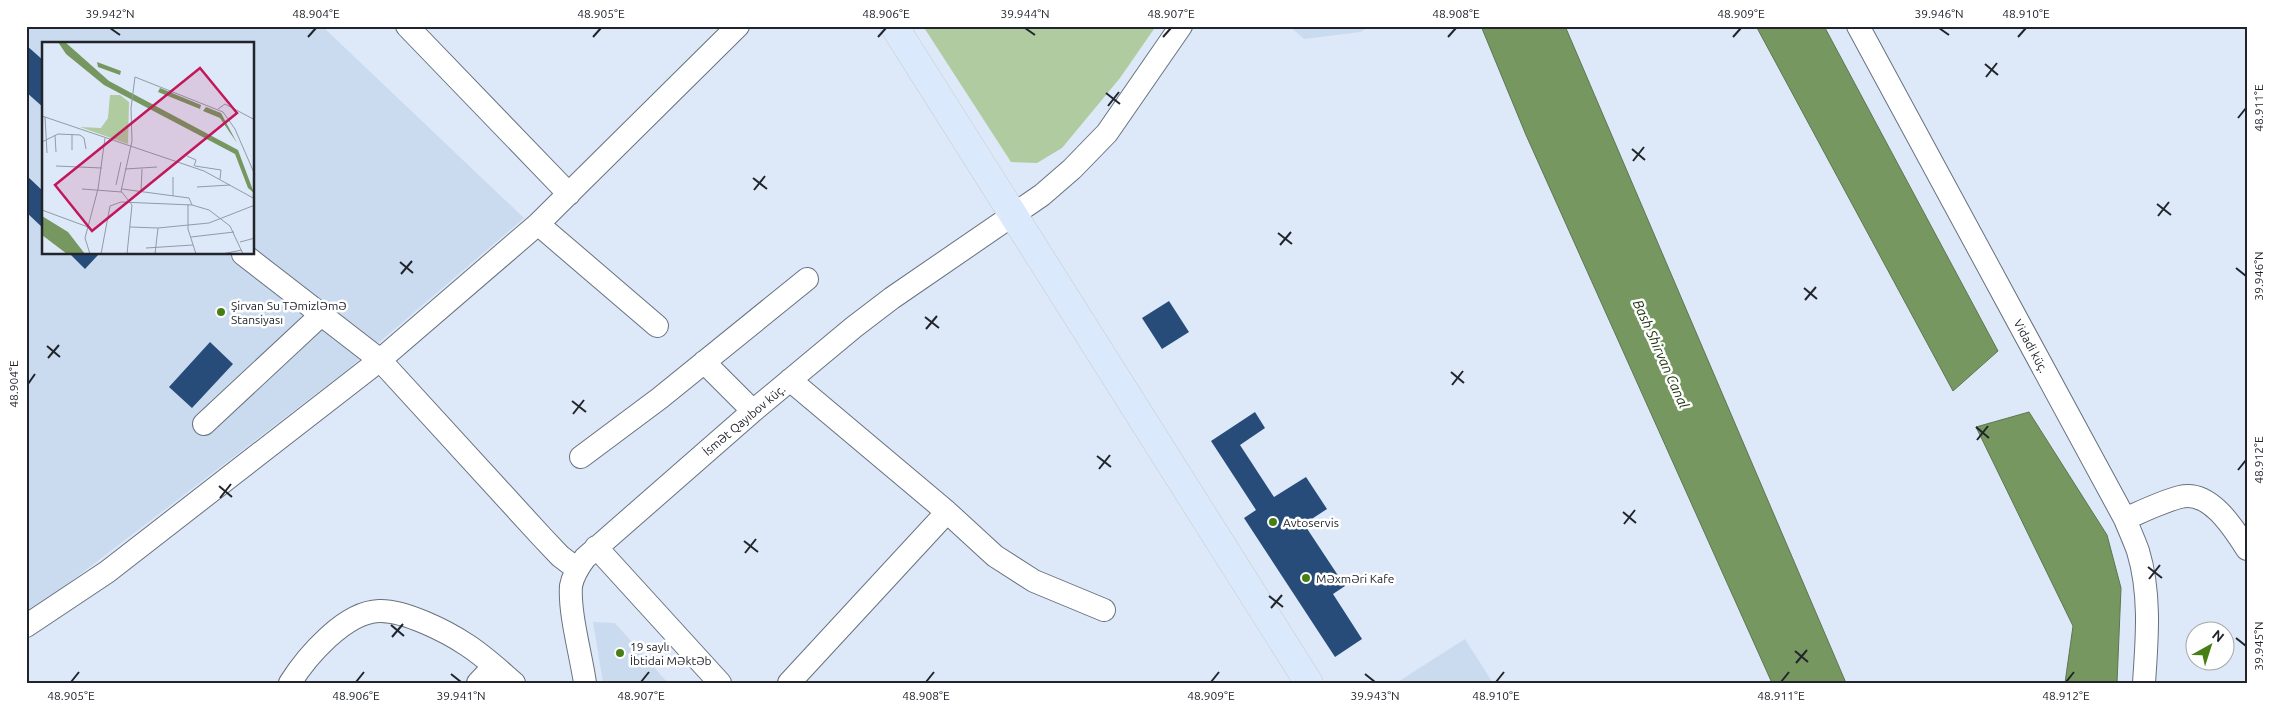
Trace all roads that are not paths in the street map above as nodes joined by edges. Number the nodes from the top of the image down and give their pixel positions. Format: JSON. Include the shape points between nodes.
{"nodes":[{"id":1,"x":407,"y":26,"type":"edge"},
{"id":2,"x":738,"y":26,"type":"edge"},
{"id":3,"x":894,"y":26,"type":"edge"},
{"id":4,"x":1181,"y":26,"type":"edge"},
{"id":5,"x":1858,"y":26,"type":"edge"},
{"id":6,"x":570,"y":194,"type":"junction"},
{"id":7,"x":1014,"y":215,"type":"junction"},
{"id":8,"x":538,"y":224,"type":"junction"},
{"id":9,"x":244,"y":255,"type":"edge"},
{"id":10,"x":807,"y":279,"type":"dead end"},
{"id":11,"x":321,"y":315,"type":"junction"},
{"id":12,"x":657,"y":326,"type":"dead end"},
{"id":13,"x":380,"y":360,"type":"junction"},
{"id":14,"x":704,"y":362,"type":"junction"},
{"id":15,"x":790,"y":380,"type":"junction"},
{"id":16,"x":753,"y":411,"type":"junction"},
{"id":17,"x":204,"y":424,"type":"dead end"},
{"id":18,"x":581,"y":457,"type":"dead end"},
{"id":19,"x":947,"y":512,"type":"junction"},
{"id":20,"x":2125,"y":519,"type":"junction"},
{"id":21,"x":596,"y":547,"type":"junction"},
{"id":22,"x":2247,"y":549,"type":"edge"},
{"id":23,"x":577,"y":569,"type":"junction"},
{"id":24,"x":1104,"y":610,"type":"dead end"},
{"id":25,"x":26,"y":626,"type":"edge"},
{"id":26,"x":494,"y":666,"type":"junction"},
{"id":27,"x":290,"y":683,"type":"edge"},
{"id":28,"x":478,"y":683,"type":"edge"},
{"id":29,"x":514,"y":683,"type":"edge"},
{"id":30,"x":585,"y":683,"type":"edge"},
{"id":31,"x":720,"y":683,"type":"edge"},
{"id":32,"x":789,"y":683,"type":"edge"},
{"id":33,"x":1309,"y":683,"type":"edge"},
{"id":34,"x":2144,"y":683,"type":"edge"}],
"edges":[{"from":1,"to":6,"type":"street"},
{"from":2,"to":6,"type":"street"},
{"from":3,"to":7,"type":"main road"},
{"from":4,"to":7,"type":"street","name":"İsmət Qayıbov küç.","via":[[1107,133],[1072,169]]},
{"from":5,"to":20,"type":"street","name":"Vidadi küç."},
{"from":6,"to":8,"type":"street"},
{"from":7,"to":15,"type":"street","name":"İsmət Qayıbov küç.","via":[[892,298]]},
{"from":7,"to":33,"type":"main road"},
{"from":8,"to":12,"type":"street"},
{"from":8,"to":13,"type":"street"},
{"from":9,"to":11,"type":"street"},
{"from":10,"to":14,"type":"street"},
{"from":11,"to":13,"type":"street"},
{"from":11,"to":17,"type":"street"},
{"from":13,"to":23,"type":"street","via":[[554,549]]},
{"from":13,"to":25,"type":"street","via":[[107,572]]},
{"from":14,"to":16,"type":"street"},
{"from":14,"to":18,"type":"street"},
{"from":15,"to":16,"type":"street","name":"İsmət Qayıbov küç."},
{"from":15,"to":19,"type":"street"},
{"from":16,"to":21,"type":"street","name":"İsmət Qayıbov küç."},
{"from":19,"to":24,"type":"street","via":[[994,556],[1034,581]]},
{"from":19,"to":32,"type":"street"},
{"from":20,"to":22,"type":"street","via":[[2182,496],[2200,498],[2231,524]]},
{"from":20,"to":34,"type":"street","name":"Vidadi küç.","via":[[2138,552],[2145,589],[2148,624]]},
{"from":21,"to":23,"type":"street","name":"İsmət Qayıbov küç."},
{"from":21,"to":31,"type":"street"},
{"from":23,"to":30,"type":"street","name":"İsmət Qayıbov küç.","via":[[571,585],[572,605]]},
{"from":26,"to":27,"type":"street","via":[[466,644],[405,614],[378,610],[358,617],[329,635],[304,661]]},
{"from":26,"to":28,"type":"street"},
{"from":26,"to":29,"type":"street"}]}
